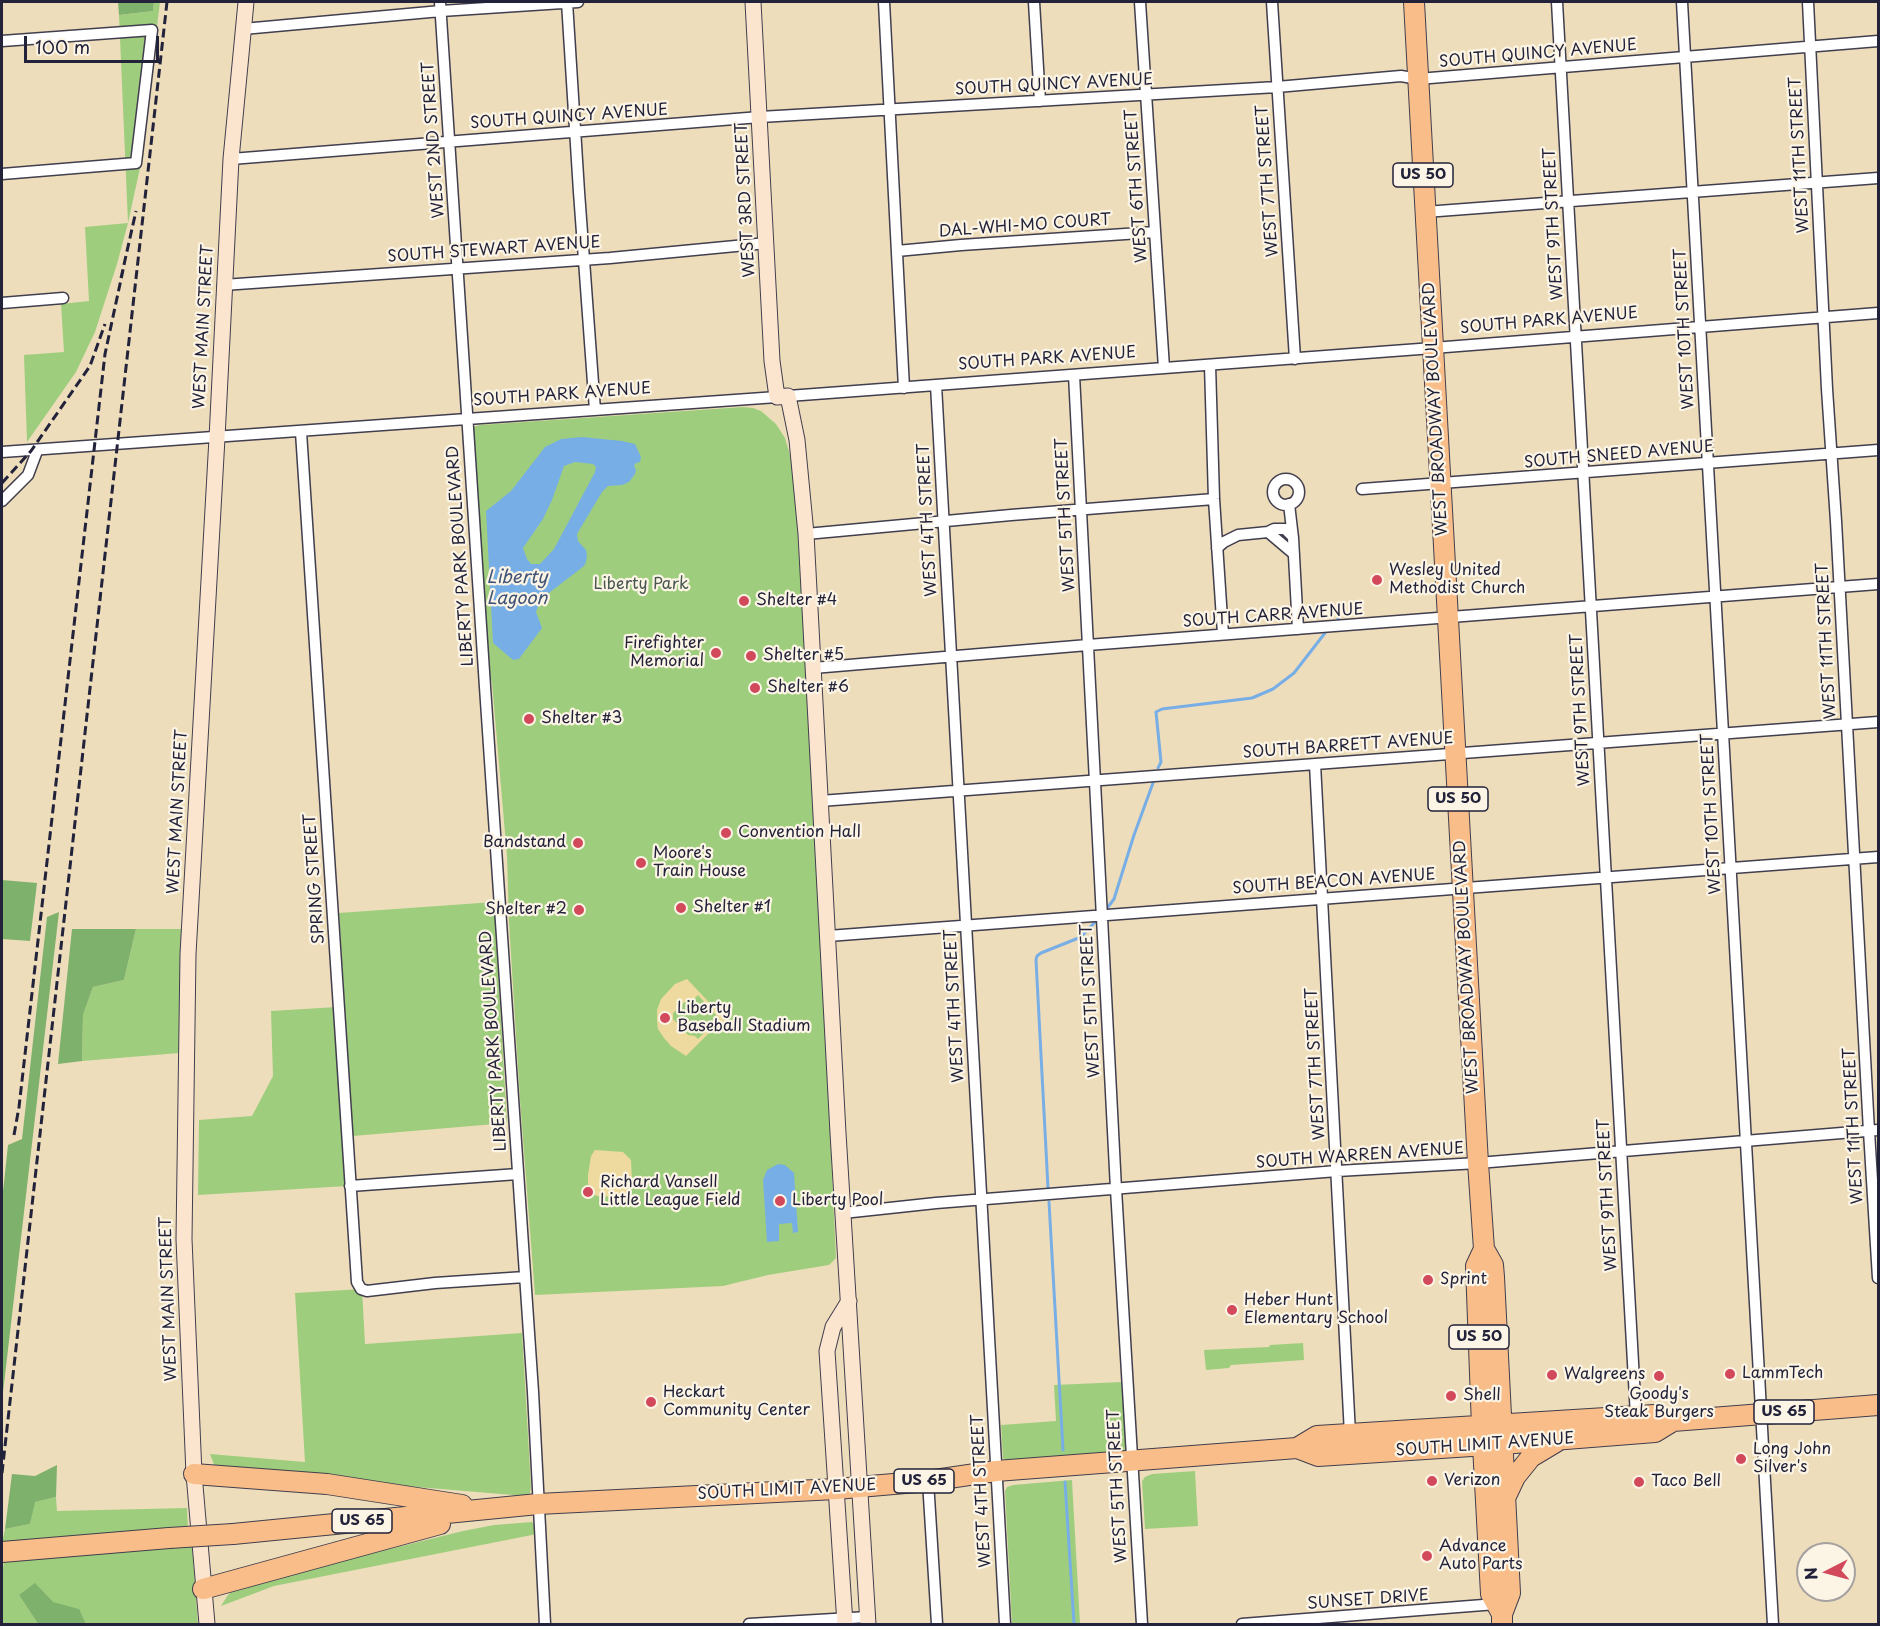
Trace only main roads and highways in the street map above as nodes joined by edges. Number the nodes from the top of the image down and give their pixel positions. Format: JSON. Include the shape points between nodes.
{"nodes":[{"id":1,"x":1414,"y":2,"type":"edge"},
{"id":2,"x":1878,"y":1405,"type":"edge"},
{"id":3,"x":1673,"y":1421,"type":"junction"},
{"id":4,"x":1492,"y":1436,"type":"junction"},
{"id":5,"x":1561,"y":1440,"type":"junction"},
{"id":6,"x":1297,"y":1448,"type":"junction"},
{"id":7,"x":194,"y":1474,"type":"road end"},
{"id":8,"x":1505,"y":1498,"type":"junction"},
{"id":9,"x":492,"y":1509,"type":"junction"},
{"id":10,"x":2,"y":1552,"type":"edge"},
{"id":11,"x":203,"y":1589,"type":"road end"},
{"id":12,"x":1500,"y":1614,"type":"edge"}],
"edges":[{"from":1,"to":4,"type":"highway","name":"WEST BROADWAY BOULEVARD","number":"US 50","via":[[1484,1249],[1476,1266]]},
{"from":2,"to":3,"type":"highway","name":"SOUTH LIMIT AVENUE","number":"US 65"},
{"from":3,"to":4,"type":"highway","name":"SOUTH LIMIT AVENUE","number":"US 65","via":[[1654,1415],[1636,1416]]},
{"from":3,"to":5,"type":"highway","name":"SOUTH LIMIT AVENUE","number":"US 65","via":[[1655,1432]]},
{"from":4,"to":5,"type":"highway","name":"SOUTH LIMIT AVENUE","number":"US 65"},
{"from":4,"to":6,"type":"highway","name":"SOUTH LIMIT AVENUE","number":"US 65","via":[[1318,1456]]},
{"from":4,"to":6,"type":"highway","name":"SOUTH LIMIT AVENUE","number":"US 65","via":[[1317,1436]]},
{"from":4,"to":8,"type":"highway","name":"WEST BROADWAY BOULEVARD","number":"US 50"},
{"from":4,"to":12,"type":"highway","name":"WEST BROADWAY BOULEVARD","number":"US 50","via":[[1491,1594]]},
{"from":5,"to":8,"type":"highway","via":[[1531,1457]]},
{"from":6,"to":9,"type":"highway","name":"SOUTH LIMIT AVENUE","number":"US 65","via":[[996,1471],[836,1489]]},
{"from":7,"to":9,"type":"highway","via":[[327,1484]]},
{"from":8,"to":12,"type":"highway","name":"WEST BROADWAY BOULEVARD","number":"US 50","via":[[1510,1593]]},
{"from":9,"to":10,"type":"highway","number":"US 65","bridge":true},
{"from":9,"to":11,"type":"highway"}]}
